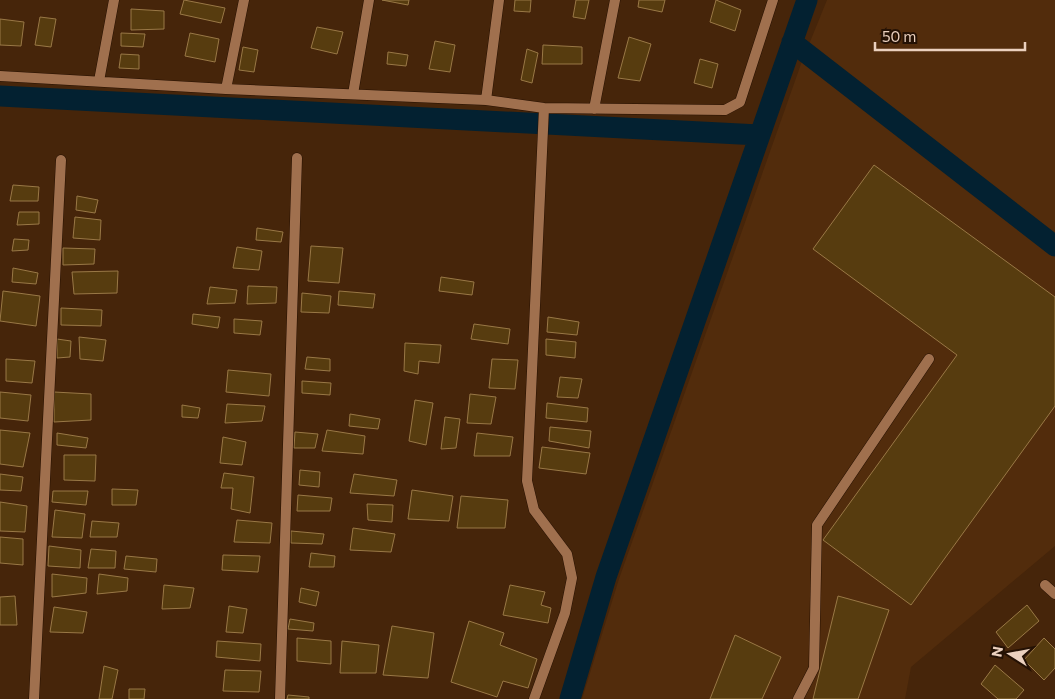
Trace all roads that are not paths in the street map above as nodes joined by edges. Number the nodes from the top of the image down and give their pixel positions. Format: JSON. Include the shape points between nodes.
{"nodes":[{"id":1,"x":114,"y":0,"type":"edge"},
{"id":2,"x":244,"y":0,"type":"edge"},
{"id":3,"x":369,"y":0,"type":"edge"},
{"id":4,"x":499,"y":0,"type":"edge"},
{"id":5,"x":615,"y":0,"type":"edge"},
{"id":6,"x":774,"y":0,"type":"edge"},
{"id":7,"x":0,"y":76,"type":"edge"},
{"id":8,"x":98,"y":81,"type":"junction"},
{"id":9,"x":226,"y":89,"type":"junction"},
{"id":10,"x":353,"y":94,"type":"junction"},
{"id":11,"x":486,"y":100,"type":"junction"},
{"id":12,"x":594,"y":109,"type":"junction"},
{"id":13,"x":544,"y":111,"type":"junction"},
{"id":14,"x":298,"y":158,"type":"dead end"},
{"id":15,"x":61,"y":160,"type":"dead end"},
{"id":16,"x":929,"y":359,"type":"dead end"},
{"id":17,"x":1045,"y":585,"type":"dead end"},
{"id":18,"x":1055,"y":594,"type":"edge"},
{"id":19,"x":34,"y":699,"type":"edge"},
{"id":20,"x":280,"y":699,"type":"edge"},
{"id":21,"x":534,"y":699,"type":"edge"},
{"id":22,"x":798,"y":699,"type":"edge"}],
"edges":[{"from":1,"to":8,"type":"street"},
{"from":2,"to":9,"type":"street"},
{"from":3,"to":10,"type":"street"},
{"from":4,"to":11,"type":"street"},
{"from":5,"to":12,"type":"street"},
{"from":6,"to":12,"type":"street","via":[[740,102],[725,110]]},
{"from":7,"to":8,"type":"street"},
{"from":8,"to":9,"type":"street"},
{"from":9,"to":10,"type":"street"},
{"from":10,"to":11,"type":"street"},
{"from":11,"to":13,"type":"street"},
{"from":12,"to":13,"type":"street"},
{"from":13,"to":21,"type":"street","via":[[527,480],[534,510],[567,554],[572,578],[565,612]]},
{"from":14,"to":20,"type":"street"},
{"from":15,"to":19,"type":"street"},
{"from":16,"to":22,"type":"street","via":[[817,525],[814,668]]},
{"from":17,"to":18,"type":"street"}]}
